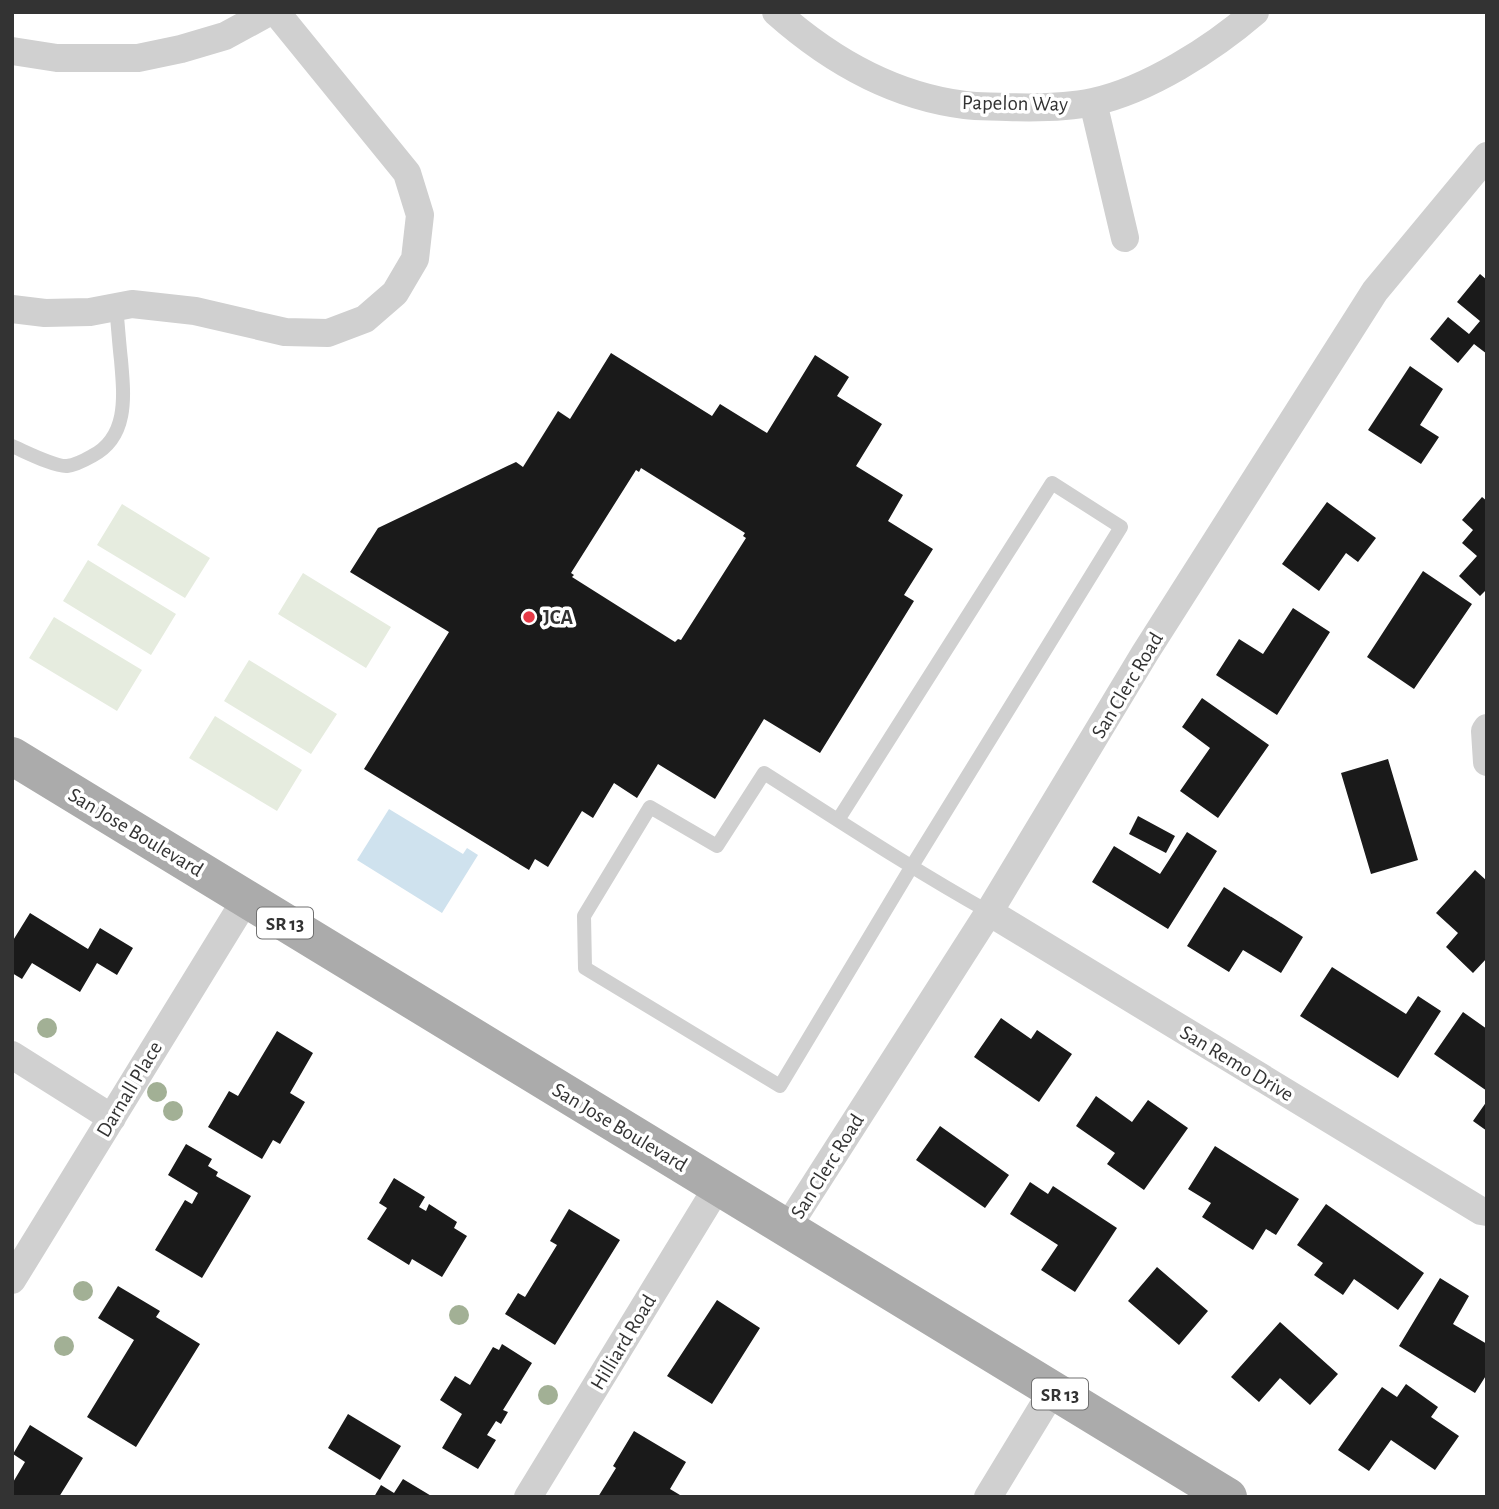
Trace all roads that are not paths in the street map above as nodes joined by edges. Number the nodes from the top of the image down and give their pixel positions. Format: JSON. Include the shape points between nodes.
{"nodes":[{"id":1,"x":269,"y":12,"type":"edge"},
{"id":2,"x":276,"y":12,"type":"edge"},
{"id":3,"x":776,"y":12,"type":"edge"},
{"id":4,"x":1255,"y":12,"type":"edge"},
{"id":5,"x":12,"y":51,"type":"edge"},
{"id":6,"x":1093,"y":102,"type":"junction"},
{"id":7,"x":1487,"y":156,"type":"edge"},
{"id":8,"x":1125,"y":238,"type":"dead end"},
{"id":9,"x":116,"y":307,"type":"junction"},
{"id":10,"x":12,"y":309,"type":"edge"},
{"id":11,"x":12,"y":446,"type":"edge"},
{"id":12,"x":1487,"y":728,"type":"edge"},
{"id":13,"x":12,"y":756,"type":"edge"},
{"id":14,"x":1487,"y":762,"type":"edge"},
{"id":15,"x":838,"y":820,"type":"junction"},
{"id":16,"x":912,"y":866,"type":"junction"},
{"id":17,"x":246,"y":899,"type":"junction"},
{"id":18,"x":989,"y":912,"type":"junction"},
{"id":19,"x":12,"y":1055,"type":"edge"},
{"id":20,"x":112,"y":1118,"type":"junction"},
{"id":21,"x":718,"y":1186,"type":"junction"},
{"id":22,"x":1487,"y":1212,"type":"edge"},
{"id":23,"x":787,"y":1228,"type":"junction"},
{"id":24,"x":12,"y":1280,"type":"edge"},
{"id":25,"x":1053,"y":1390,"type":"junction"},
{"id":26,"x":528,"y":1497,"type":"edge"},
{"id":27,"x":988,"y":1497,"type":"edge"},
{"id":28,"x":1228,"y":1497,"type":"edge"}],
"edges":[{"from":1,"to":5,"type":"street","via":[[225,36],[138,58],[57,58]]},
{"from":2,"to":9,"type":"street","via":[[407,173],[420,215],[415,259],[395,293],[365,319],[328,333],[285,332],[195,311],[132,304]]},
{"from":3,"to":6,"type":"street","name":"Papelon Way","via":[[801,35],[853,69],[929,98],[965,105],[1036,108]]},
{"from":4,"to":6,"type":"street","name":"Papelon Way","via":[[1167,73]]},
{"from":6,"to":8,"type":"street"},
{"from":7,"to":18,"type":"street","name":"San Clerc Road","via":[[1375,291],[1145,653]]},
{"from":9,"to":10,"type":"street","via":[[45,313]]},
{"from":9,"to":11,"type":"lane","via":[[124,401],[109,442],[101,451],[66,466]]},
{"from":12,"to":14,"type":"street"},
{"from":13,"to":17,"type":"main road","name":"San Jose Boulevard","number":"SR 13"},
{"from":15,"to":16,"type":"lane"},
{"from":15,"to":16,"type":"lane","via":[[1052,483],[1121,527]]},
{"from":15,"to":16,"type":"lane","via":[[764,773],[717,846],[650,807],[584,916],[585,968],[780,1086]]},
{"from":16,"to":18,"type":"lane"},
{"from":17,"to":20,"type":"street","name":"Darnall Place"},
{"from":17,"to":21,"type":"main road","name":"San Jose Boulevard","number":"SR 13"},
{"from":18,"to":22,"type":"street","name":"San Remo Drive"},
{"from":18,"to":23,"type":"street","name":"San Clerc Road"},
{"from":19,"to":20,"type":"street"},
{"from":20,"to":24,"type":"street","name":"Darnall Place"},
{"from":21,"to":23,"type":"main road","name":"San Jose Boulevard","number":"SR 13"},
{"from":21,"to":26,"type":"street","name":"Hilliard Road"},
{"from":23,"to":25,"type":"main road","name":"San Jose Boulevard","number":"SR 13"},
{"from":25,"to":27,"type":"street"},
{"from":25,"to":28,"type":"main road","name":"San Jose Boulevard","number":"SR 13"}]}
